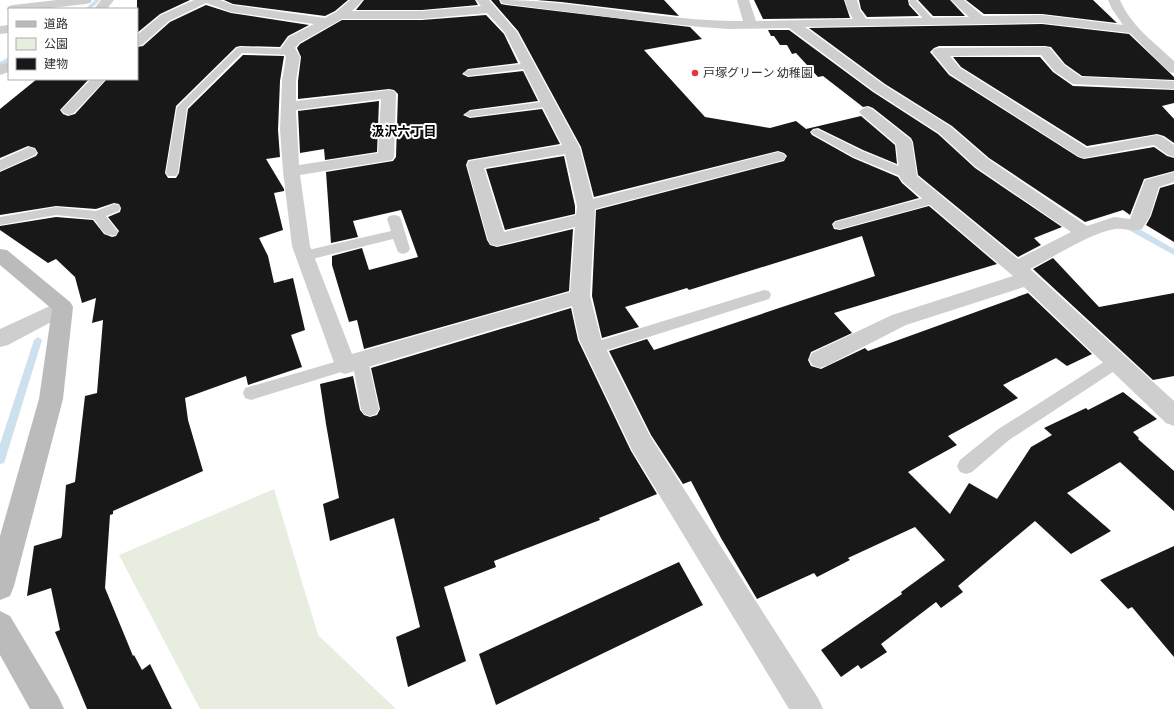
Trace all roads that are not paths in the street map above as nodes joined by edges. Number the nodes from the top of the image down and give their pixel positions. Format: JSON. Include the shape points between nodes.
{"nodes":[{"id":1,"x":11,"y":0,"type":"edge"},
{"id":2,"x":86,"y":0,"type":"edge"},
{"id":3,"x":108,"y":0,"type":"edge"},
{"id":4,"x":204,"y":0,"type":"edge"},
{"id":5,"x":208,"y":0,"type":"edge"},
{"id":6,"x":357,"y":0,"type":"edge"},
{"id":7,"x":506,"y":0,"type":"edge"},
{"id":8,"x":743,"y":0,"type":"edge"},
{"id":9,"x":851,"y":0,"type":"edge"},
{"id":10,"x":957,"y":0,"type":"edge"},
{"id":11,"x":1114,"y":0,"type":"edge"},
{"id":12,"x":913,"y":2,"type":"dead end"},
{"id":13,"x":485,"y":4,"type":"edge"},
{"id":14,"x":20,"y":8,"type":"edge"},
{"id":15,"x":101,"y":8,"type":"edge"},
{"id":16,"x":8,"y":9,"type":"edge"},
{"id":17,"x":333,"y":18,"type":"junction"},
{"id":18,"x":979,"y":19,"type":"junction"},
{"id":19,"x":930,"y":21,"type":"junction"},
{"id":20,"x":862,"y":23,"type":"junction"},
{"id":21,"x":792,"y":24,"type":"junction"},
{"id":22,"x":751,"y":25,"type":"junction"},
{"id":23,"x":1134,"y":30,"type":"junction"},
{"id":24,"x":138,"y":41,"type":"edge"},
{"id":25,"x":290,"y":52,"type":"junction"},
{"id":26,"x":1159,"y":53,"type":"junction"},
{"id":27,"x":1174,"y":53,"type":"edge"},
{"id":28,"x":8,"y":57,"type":"edge"},
{"id":29,"x":529,"y":66,"type":"junction"},
{"id":30,"x":1174,"y":69,"type":"edge"},
{"id":31,"x":0,"y":71,"type":"edge"},
{"id":32,"x":468,"y":73,"type":"dead end"},
{"id":33,"x":98,"y":80,"type":"edge"},
{"id":34,"x":1174,"y":85,"type":"edge"},
{"id":35,"x":550,"y":104,"type":"junction"},
{"id":36,"x":288,"y":107,"type":"junction"},
{"id":37,"x":69,"y":110,"type":"dead end"},
{"id":38,"x":867,"y":112,"type":"dead end"},
{"id":39,"x":470,"y":114,"type":"dead end"},
{"id":40,"x":817,"y":132,"type":"dead end"},
{"id":41,"x":572,"y":148,"type":"junction"},
{"id":42,"x":29,"y":152,"type":"dead end"},
{"id":43,"x":1174,"y":152,"type":"edge"},
{"id":44,"x":778,"y":157,"type":"dead end"},
{"id":45,"x":0,"y":166,"type":"edge"},
{"id":46,"x":291,"y":171,"type":"junction"},
{"id":47,"x":172,"y":173,"type":"dead end"},
{"id":48,"x":909,"y":175,"type":"junction"},
{"id":49,"x":1174,"y":177,"type":"edge"},
{"id":50,"x":935,"y":199,"type":"junction"},
{"id":51,"x":114,"y":208,"type":"dead end"},
{"id":52,"x":585,"y":212,"type":"junction"},
{"id":53,"x":98,"y":215,"type":"junction"},
{"id":54,"x":394,"y":219,"type":"dead end"},
{"id":55,"x":0,"y":221,"type":"edge"},
{"id":56,"x":840,"y":225,"type":"dead end"},
{"id":57,"x":111,"y":232,"type":"dead end"},
{"id":58,"x":398,"y":234,"type":"junction"},
{"id":59,"x":1086,"y":234,"type":"junction"},
{"id":60,"x":403,"y":249,"type":"dead end"},
{"id":61,"x":0,"y":255,"type":"edge"},
{"id":62,"x":304,"y":256,"type":"junction"},
{"id":63,"x":1021,"y":273,"type":"junction"},
{"id":64,"x":764,"y":295,"type":"dead end"},
{"id":65,"x":580,"y":296,"type":"junction"},
{"id":66,"x":63,"y":308,"type":"junction"},
{"id":67,"x":0,"y":339,"type":"edge"},
{"id":68,"x":595,"y":348,"type":"junction"},
{"id":69,"x":820,"y":358,"type":"dead end"},
{"id":70,"x":1116,"y":362,"type":"junction"},
{"id":71,"x":353,"y":363,"type":"junction"},
{"id":72,"x":252,"y":393,"type":"dead end"},
{"id":73,"x":370,"y":409,"type":"dead end"},
{"id":74,"x":1174,"y":416,"type":"edge"},
{"id":75,"x":966,"y":466,"type":"dead end"},
{"id":76,"x":0,"y":586,"type":"edge"},
{"id":77,"x":0,"y":626,"type":"edge"},
{"id":78,"x":48,"y":709,"type":"edge"},
{"id":79,"x":807,"y":709,"type":"edge"}],
"edges":[{"from":1,"to":16,"type":"street","via":[[6,10]]},
{"from":2,"to":14,"type":"street"},
{"from":3,"to":15,"type":"street"},
{"from":4,"to":24,"type":"street","via":[[165,18]]},
{"from":5,"to":17,"type":"street","via":[[231,8]]},
{"from":6,"to":17,"type":"street"},
{"from":7,"to":22,"type":"street","via":[[695,23]]},
{"from":8,"to":22,"type":"street"},
{"from":9,"to":20,"type":"street"},
{"from":10,"to":18,"type":"street"},
{"from":11,"to":23,"type":"street","via":[[1121,15]]},
{"from":12,"to":19,"type":"lane"},
{"from":13,"to":17,"type":"street","via":[[422,15]]},
{"from":13,"to":29,"type":"street","via":[[511,32]]},
{"from":17,"to":25,"type":"street","via":[[294,40],[288,48]]},
{"from":18,"to":19,"type":"street"},
{"from":18,"to":23,"type":"street","via":[[1042,19]]},
{"from":19,"to":20,"type":"street"},
{"from":20,"to":21,"type":"street"},
{"from":21,"to":22,"type":"street"},
{"from":21,"to":59,"type":"street","via":[[879,88],[945,130],[982,164]]},
{"from":23,"to":26,"type":"street"},
{"from":25,"to":36,"type":"street","via":[[293,57]]},
{"from":25,"to":47,"type":"lane","via":[[240,50],[207,81],[182,108]]},
{"from":26,"to":27,"type":"street"},
{"from":26,"to":30,"type":"street"},
{"from":28,"to":31,"type":"street"},
{"from":29,"to":32,"type":"lane"},
{"from":29,"to":35,"type":"street"},
{"from":33,"to":37,"type":"street"},
{"from":34,"to":43,"type":"street","via":[[1078,81],[1059,68],[1045,50],[939,52],[955,71],[1084,153],[1157,140]]},
{"from":35,"to":39,"type":"lane"},
{"from":35,"to":41,"type":"street"},
{"from":36,"to":46,"type":"street"},
{"from":36,"to":46,"type":"street","via":[[389,94],[386,157]]},
{"from":38,"to":48,"type":"street","via":[[904,142]]},
{"from":40,"to":48,"type":"lane","via":[[858,154]]},
{"from":41,"to":52,"type":"street"},
{"from":41,"to":52,"type":"street","via":[[475,165],[497,240]]},
{"from":42,"to":45,"type":"street"},
{"from":44,"to":52,"type":"street"},
{"from":46,"to":62,"type":"street"},
{"from":48,"to":50,"type":"street","via":[[909,178]]},
{"from":49,"to":59,"type":"street","via":[[1151,184],[1136,225],[1114,223]]},
{"from":50,"to":56,"type":"lane"},
{"from":50,"to":63,"type":"street"},
{"from":51,"to":53,"type":"lane"},
{"from":52,"to":65,"type":"street"},
{"from":53,"to":55,"type":"lane","via":[[56,211]]},
{"from":53,"to":57,"type":"lane"},
{"from":54,"to":58,"type":"lane"},
{"from":58,"to":60,"type":"lane"},
{"from":58,"to":62,"type":"lane"},
{"from":59,"to":63,"type":"street"},
{"from":61,"to":66,"type":"street"},
{"from":62,"to":71,"type":"street"},
{"from":63,"to":69,"type":"street","via":[[899,320]]},
{"from":63,"to":70,"type":"street"},
{"from":64,"to":68,"type":"lane"},
{"from":65,"to":68,"type":"street","via":[[590,339]]},
{"from":65,"to":71,"type":"street"},
{"from":66,"to":67,"type":"street"},
{"from":66,"to":76,"type":"street","via":[[51,399]]},
{"from":68,"to":79,"type":"street","via":[[641,443]]},
{"from":70,"to":74,"type":"street"},
{"from":70,"to":75,"type":"lane","via":[[1003,435]]},
{"from":71,"to":72,"type":"lane"},
{"from":71,"to":73,"type":"lane"},
{"from":77,"to":78,"type":"street"}]}
